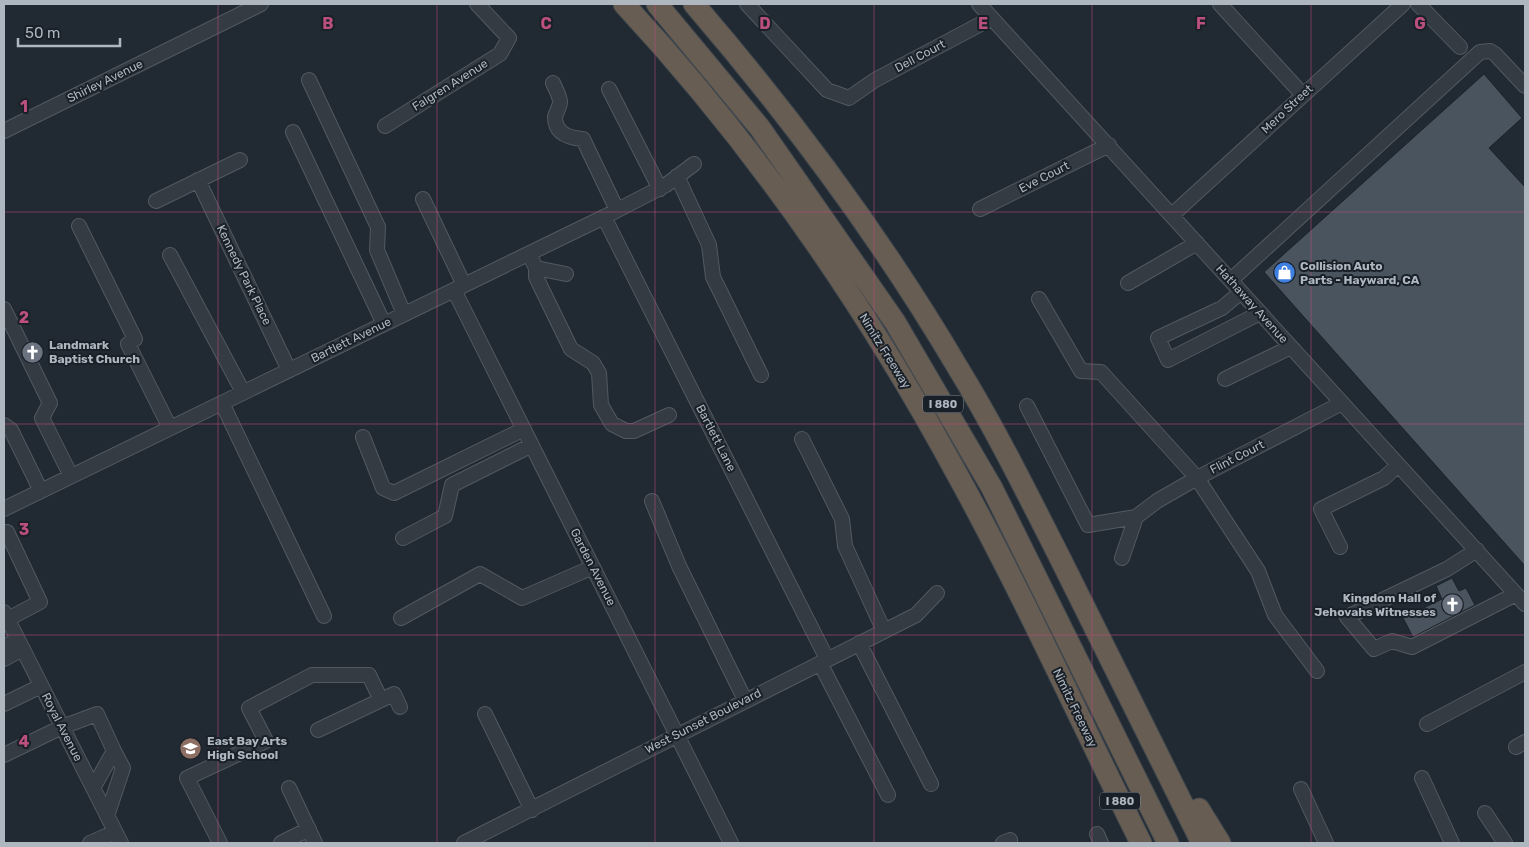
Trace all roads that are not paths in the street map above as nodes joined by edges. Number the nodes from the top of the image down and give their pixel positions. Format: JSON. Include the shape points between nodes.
{"nodes":[{"id":1,"x":261,"y":4,"type":"edge"},
{"id":2,"x":477,"y":4,"type":"edge"},
{"id":3,"x":624,"y":4,"type":"edge"},
{"id":4,"x":657,"y":4,"type":"edge"},
{"id":5,"x":694,"y":4,"type":"edge"},
{"id":6,"x":747,"y":4,"type":"edge"},
{"id":7,"x":979,"y":4,"type":"edge"},
{"id":8,"x":1220,"y":4,"type":"edge"},
{"id":9,"x":1402,"y":4,"type":"edge"},
{"id":10,"x":1418,"y":4,"type":"edge"},
{"id":11,"x":992,"y":18,"type":"junction"},
{"id":12,"x":1460,"y":47,"type":"dead end"},
{"id":13,"x":309,"y":80,"type":"dead end"},
{"id":14,"x":553,"y":83,"type":"dead end"},
{"id":15,"x":1525,"y":86,"type":"edge"},
{"id":16,"x":609,"y":89,"type":"dead end"},
{"id":17,"x":1303,"y":95,"type":"junction"},
{"id":18,"x":385,"y":126,"type":"dead end"},
{"id":19,"x":4,"y":131,"type":"edge"},
{"id":20,"x":293,"y":132,"type":"dead end"},
{"id":21,"x":1109,"y":145,"type":"junction"},
{"id":22,"x":240,"y":160,"type":"dead end"},
{"id":23,"x":694,"y":164,"type":"dead end"},
{"id":24,"x":677,"y":176,"type":"junction"},
{"id":25,"x":198,"y":180,"type":"junction"},
{"id":26,"x":660,"y":189,"type":"junction"},
{"id":27,"x":423,"y":199,"type":"dead end"},
{"id":28,"x":156,"y":201,"type":"dead end"},
{"id":29,"x":980,"y":209,"type":"dead end"},
{"id":30,"x":617,"y":210,"type":"junction"},
{"id":31,"x":1172,"y":215,"type":"junction"},
{"id":32,"x":604,"y":217,"type":"junction"},
{"id":33,"x":79,"y":226,"type":"dead end"},
{"id":34,"x":1197,"y":243,"type":"junction"},
{"id":35,"x":170,"y":254,"type":"dead end"},
{"id":36,"x":529,"y":254,"type":"junction"},
{"id":37,"x":536,"y":268,"type":"junction"},
{"id":38,"x":566,"y":274,"type":"dead end"},
{"id":39,"x":1231,"y":280,"type":"junction"},
{"id":40,"x":1128,"y":283,"type":"dead end"},
{"id":41,"x":459,"y":288,"type":"junction"},
{"id":42,"x":1241,"y":292,"type":"junction"},
{"id":43,"x":1039,"y":299,"type":"dead end"},
{"id":44,"x":4,"y":309,"type":"edge"},
{"id":45,"x":1260,"y":312,"type":"junction"},
{"id":46,"x":404,"y":314,"type":"junction"},
{"id":47,"x":384,"y":324,"type":"junction"},
{"id":48,"x":1291,"y":347,"type":"junction"},
{"id":49,"x":289,"y":370,"type":"junction"},
{"id":50,"x":761,"y":375,"type":"dead end"},
{"id":51,"x":1225,"y":379,"type":"dead end"},
{"id":52,"x":243,"y":392,"type":"junction"},
{"id":53,"x":222,"y":403,"type":"junction"},
{"id":54,"x":1342,"y":403,"type":"junction"},
{"id":55,"x":1027,"y":406,"type":"dead end"},
{"id":56,"x":669,"y":416,"type":"dead end"},
{"id":57,"x":4,"y":425,"type":"edge"},
{"id":58,"x":170,"y":428,"type":"junction"},
{"id":59,"x":524,"y":429,"type":"junction"},
{"id":60,"x":363,"y":437,"type":"dead end"},
{"id":61,"x":802,"y":439,"type":"dead end"},
{"id":62,"x":532,"y":445,"type":"junction"},
{"id":63,"x":1398,"y":464,"type":"junction"},
{"id":64,"x":71,"y":476,"type":"junction"},
{"id":65,"x":1197,"y":478,"type":"junction"},
{"id":66,"x":41,"y":491,"type":"junction"},
{"id":67,"x":652,"y":502,"type":"dead end"},
{"id":68,"x":4,"y":509,"type":"edge"},
{"id":69,"x":1136,"y":517,"type":"junction"},
{"id":70,"x":7,"y":532,"type":"dead end"},
{"id":71,"x":402,"y":538,"type":"dead end"},
{"id":72,"x":1340,"y":547,"type":"dead end"},
{"id":73,"x":1477,"y":550,"type":"junction"},
{"id":74,"x":1122,"y":558,"type":"dead end"},
{"id":75,"x":593,"y":566,"type":"junction"},
{"id":76,"x":937,"y":593,"type":"dead end"},
{"id":77,"x":1521,"y":599,"type":"edge"},
{"id":78,"x":6,"y":615,"type":"edge"},
{"id":79,"x":324,"y":616,"type":"dead end"},
{"id":80,"x":400,"y":618,"type":"dead end"},
{"id":81,"x":884,"y":631,"type":"junction"},
{"id":82,"x":20,"y":644,"type":"junction"},
{"id":83,"x":859,"y":644,"type":"junction"},
{"id":84,"x":4,"y":647,"type":"edge"},
{"id":85,"x":4,"y":659,"type":"edge"},
{"id":86,"x":824,"y":661,"type":"junction"},
{"id":87,"x":1317,"y":671,"type":"dead end"},
{"id":88,"x":1525,"y":672,"type":"edge"},
{"id":89,"x":1120,"y":676,"type":"junction"},
{"id":90,"x":41,"y":686,"type":"junction"},
{"id":91,"x":382,"y":700,"type":"junction"},
{"id":92,"x":745,"y":700,"type":"junction"},
{"id":93,"x":4,"y":704,"type":"edge"},
{"id":94,"x":400,"y":707,"type":"dead end"},
{"id":95,"x":485,"y":714,"type":"dead end"},
{"id":96,"x":1427,"y":724,"type":"dead end"},
{"id":97,"x":62,"y":727,"type":"junction"},
{"id":98,"x":318,"y":730,"type":"dead end"},
{"id":99,"x":676,"y":734,"type":"junction"},
{"id":100,"x":114,"y":751,"type":"junction"},
{"id":101,"x":4,"y":755,"type":"edge"},
{"id":102,"x":1422,"y":778,"type":"dead end"},
{"id":103,"x":931,"y":784,"type":"dead end"},
{"id":104,"x":93,"y":788,"type":"junction"},
{"id":105,"x":289,"y":788,"type":"dead end"},
{"id":106,"x":1301,"y":789,"type":"dead end"},
{"id":107,"x":888,"y":796,"type":"dead end"},
{"id":108,"x":532,"y":810,"type":"junction"},
{"id":109,"x":1485,"y":813,"type":"dead end"},
{"id":110,"x":107,"y":816,"type":"junction"},
{"id":111,"x":308,"y":829,"type":"junction"},
{"id":112,"x":118,"y":837,"type":"edge"},
{"id":113,"x":90,"y":843,"type":"edge"},
{"id":114,"x":220,"y":843,"type":"edge"},
{"id":115,"x":281,"y":843,"type":"edge"},
{"id":116,"x":316,"y":843,"type":"edge"},
{"id":117,"x":464,"y":843,"type":"edge"},
{"id":118,"x":731,"y":843,"type":"edge"},
{"id":119,"x":1141,"y":843,"type":"edge"},
{"id":120,"x":1168,"y":843,"type":"edge"},
{"id":121,"x":1202,"y":843,"type":"edge"},
{"id":122,"x":1220,"y":843,"type":"edge"},
{"id":123,"x":1326,"y":843,"type":"edge"},
{"id":124,"x":1452,"y":843,"type":"edge"},
{"id":125,"x":1505,"y":843,"type":"edge"}],
"edges":[{"from":1,"to":19,"type":"street","name":"Shirley Avenue"},
{"from":2,"to":18,"type":"street","name":"Falgren Avenue","via":[[509,38],[500,54]]},
{"from":3,"to":119,"type":"highway","name":"Nimitz Freeway","number":"I 880","via":[[757,163],[860,311],[899,374],[1002,558]]},
{"from":4,"to":120,"type":"highway","number":"I 880","via":[[760,128],[895,322],[992,488]]},
{"from":5,"to":89,"type":"highway","number":"I 880","via":[[801,135],[907,284],[1002,446]]},
{"from":6,"to":11,"type":"street","name":"Dell Court","via":[[827,90],[849,98],[874,80]]},
{"from":7,"to":11,"type":"street","name":"Hathaway Avenue"},
{"from":8,"to":17,"type":"street"},
{"from":9,"to":17,"type":"street","name":"Mero Street"},
{"from":10,"to":12,"type":"street"},
{"from":11,"to":21,"type":"street","name":"Hathaway Avenue"},
{"from":13,"to":46,"type":"street","via":[[378,227],[377,250]]},
{"from":14,"to":30,"type":"street","via":[[560,102],[555,118],[562,134],[583,139]]},
{"from":15,"to":39,"type":"street","via":[[1495,54],[1480,52]]},
{"from":16,"to":26,"type":"street"},
{"from":17,"to":31,"type":"street","name":"Mero Street"},
{"from":20,"to":47,"type":"street"},
{"from":21,"to":29,"type":"street","name":"Eve Court"},
{"from":21,"to":31,"type":"street","name":"Hathaway Avenue"},
{"from":22,"to":25,"type":"street"},
{"from":23,"to":24,"type":"street","name":"Bartlett Avenue"},
{"from":24,"to":26,"type":"street","name":"Bartlett Avenue"},
{"from":24,"to":50,"type":"street","via":[[709,245],[713,277]]},
{"from":25,"to":28,"type":"street"},
{"from":25,"to":49,"type":"street","name":"Kennedy Park Place"},
{"from":26,"to":30,"type":"street","name":"Bartlett Avenue"},
{"from":27,"to":41,"type":"street","name":"Garden Avenue"},
{"from":30,"to":32,"type":"street","name":"Bartlett Avenue"},
{"from":31,"to":34,"type":"street","name":"Hathaway Avenue"},
{"from":32,"to":36,"type":"street","name":"Bartlett Avenue"},
{"from":32,"to":86,"type":"street","name":"Bartlett Lane"},
{"from":33,"to":58,"type":"street","via":[[135,340],[128,344]]},
{"from":34,"to":39,"type":"street","name":"Hathaway Avenue"},
{"from":34,"to":40,"type":"street"},
{"from":35,"to":52,"type":"street"},
{"from":36,"to":37,"type":"street"},
{"from":36,"to":41,"type":"street","name":"Bartlett Avenue"},
{"from":37,"to":38,"type":"street"},
{"from":37,"to":56,"type":"street","via":[[536,277],[571,349],[593,363],[599,373],[601,405],[612,424],[634,431]]},
{"from":39,"to":42,"type":"street","name":"Hathaway Avenue"},
{"from":41,"to":46,"type":"street","name":"Bartlett Avenue"},
{"from":41,"to":59,"type":"street","name":"Garden Avenue"},
{"from":42,"to":45,"type":"street","name":"Hathaway Avenue"},
{"from":42,"to":45,"type":"street","via":[[1222,308],[1158,338],[1168,360]]},
{"from":43,"to":65,"type":"street","via":[[1081,371],[1101,372]]},
{"from":44,"to":64,"type":"street","via":[[50,403],[42,418]]},
{"from":45,"to":48,"type":"street","name":"Hathaway Avenue"},
{"from":46,"to":47,"type":"street","name":"Bartlett Avenue"},
{"from":47,"to":49,"type":"street","name":"Bartlett Avenue"},
{"from":48,"to":51,"type":"street"},
{"from":48,"to":54,"type":"street","name":"Hathaway Avenue"},
{"from":49,"to":52,"type":"street","name":"Bartlett Avenue"},
{"from":52,"to":53,"type":"street","name":"Bartlett Avenue"},
{"from":53,"to":58,"type":"street","name":"Bartlett Avenue"},
{"from":53,"to":79,"type":"street"},
{"from":54,"to":63,"type":"street","name":"Hathaway Avenue"},
{"from":54,"to":65,"type":"street","name":"Flint Court"},
{"from":55,"to":69,"type":"street","via":[[1088,525]]},
{"from":57,"to":66,"type":"street","via":[[11,430]]},
{"from":58,"to":64,"type":"street","name":"Bartlett Avenue"},
{"from":59,"to":60,"type":"street","via":[[394,493],[382,488]]},
{"from":59,"to":62,"type":"street","name":"Garden Avenue"},
{"from":61,"to":81,"type":"street","via":[[842,519],[845,546]]},
{"from":62,"to":71,"type":"street","via":[[452,485],[445,516]]},
{"from":62,"to":75,"type":"street","name":"Garden Avenue"},
{"from":63,"to":72,"type":"street","via":[[1384,478],[1321,509]]},
{"from":63,"to":73,"type":"street","name":"Hathaway Avenue"},
{"from":64,"to":66,"type":"street","name":"Bartlett Avenue"},
{"from":65,"to":69,"type":"street","name":"Flint Court"},
{"from":65,"to":87,"type":"street","via":[[1258,571],[1275,615]]},
{"from":66,"to":68,"type":"street","name":"Bartlett Avenue"},
{"from":67,"to":92,"type":"street","via":[[679,566]]},
{"from":69,"to":74,"type":"street"},
{"from":70,"to":78,"type":"street","via":[[40,602]]},
{"from":73,"to":77,"type":"street","name":"Hathaway Avenue"},
{"from":73,"to":77,"type":"street","via":[[1448,569],[1347,618],[1374,649],[1392,641],[1412,647]]},
{"from":75,"to":80,"type":"street","via":[[522,598],[480,574]]},
{"from":75,"to":99,"type":"street","name":"Garden Avenue"},
{"from":76,"to":81,"type":"street","name":"West Sunset Boulevard","via":[[916,615]]},
{"from":78,"to":82,"type":"street","name":"Royal Avenue"},
{"from":81,"to":83,"type":"street","name":"West Sunset Boulevard"},
{"from":82,"to":84,"type":"street"},
{"from":82,"to":85,"type":"street"},
{"from":82,"to":90,"type":"street","name":"Royal Avenue"},
{"from":83,"to":86,"type":"street","name":"West Sunset Boulevard"},
{"from":83,"to":103,"type":"street"},
{"from":86,"to":92,"type":"street","name":"West Sunset Boulevard"},
{"from":86,"to":107,"type":"street","name":"Bartlett Lane"},
{"from":88,"to":96,"type":"street"},
{"from":89,"to":121,"type":"highway","number":"I 880"},
{"from":89,"to":122,"type":"highway"},
{"from":90,"to":93,"type":"street"},
{"from":90,"to":97,"type":"street","name":"Royal Avenue"},
{"from":91,"to":94,"type":"street","via":[[394,694]]},
{"from":91,"to":98,"type":"street"},
{"from":91,"to":114,"type":"street","via":[[369,675],[312,675],[249,708],[266,741],[187,778]]},
{"from":92,"to":99,"type":"street","name":"West Sunset Boulevard"},
{"from":95,"to":108,"type":"street"},
{"from":97,"to":100,"type":"street","via":[[97,714]]},
{"from":97,"to":101,"type":"street"},
{"from":97,"to":104,"type":"street","name":"Royal Avenue"},
{"from":99,"to":108,"type":"street","name":"West Sunset Boulevard"},
{"from":99,"to":118,"type":"street","name":"Garden Avenue"},
{"from":100,"to":104,"type":"street"},
{"from":100,"to":110,"type":"street","via":[[123,768]]},
{"from":102,"to":124,"type":"street"},
{"from":104,"to":110,"type":"street","name":"Royal Avenue"},
{"from":105,"to":111,"type":"street"},
{"from":106,"to":123,"type":"street"},
{"from":108,"to":117,"type":"street","name":"West Sunset Boulevard"},
{"from":109,"to":125,"type":"street"},
{"from":110,"to":112,"type":"street","name":"Royal Avenue"},
{"from":111,"to":115,"type":"street"},
{"from":111,"to":116,"type":"street"},
{"from":112,"to":113,"type":"street"}]}
